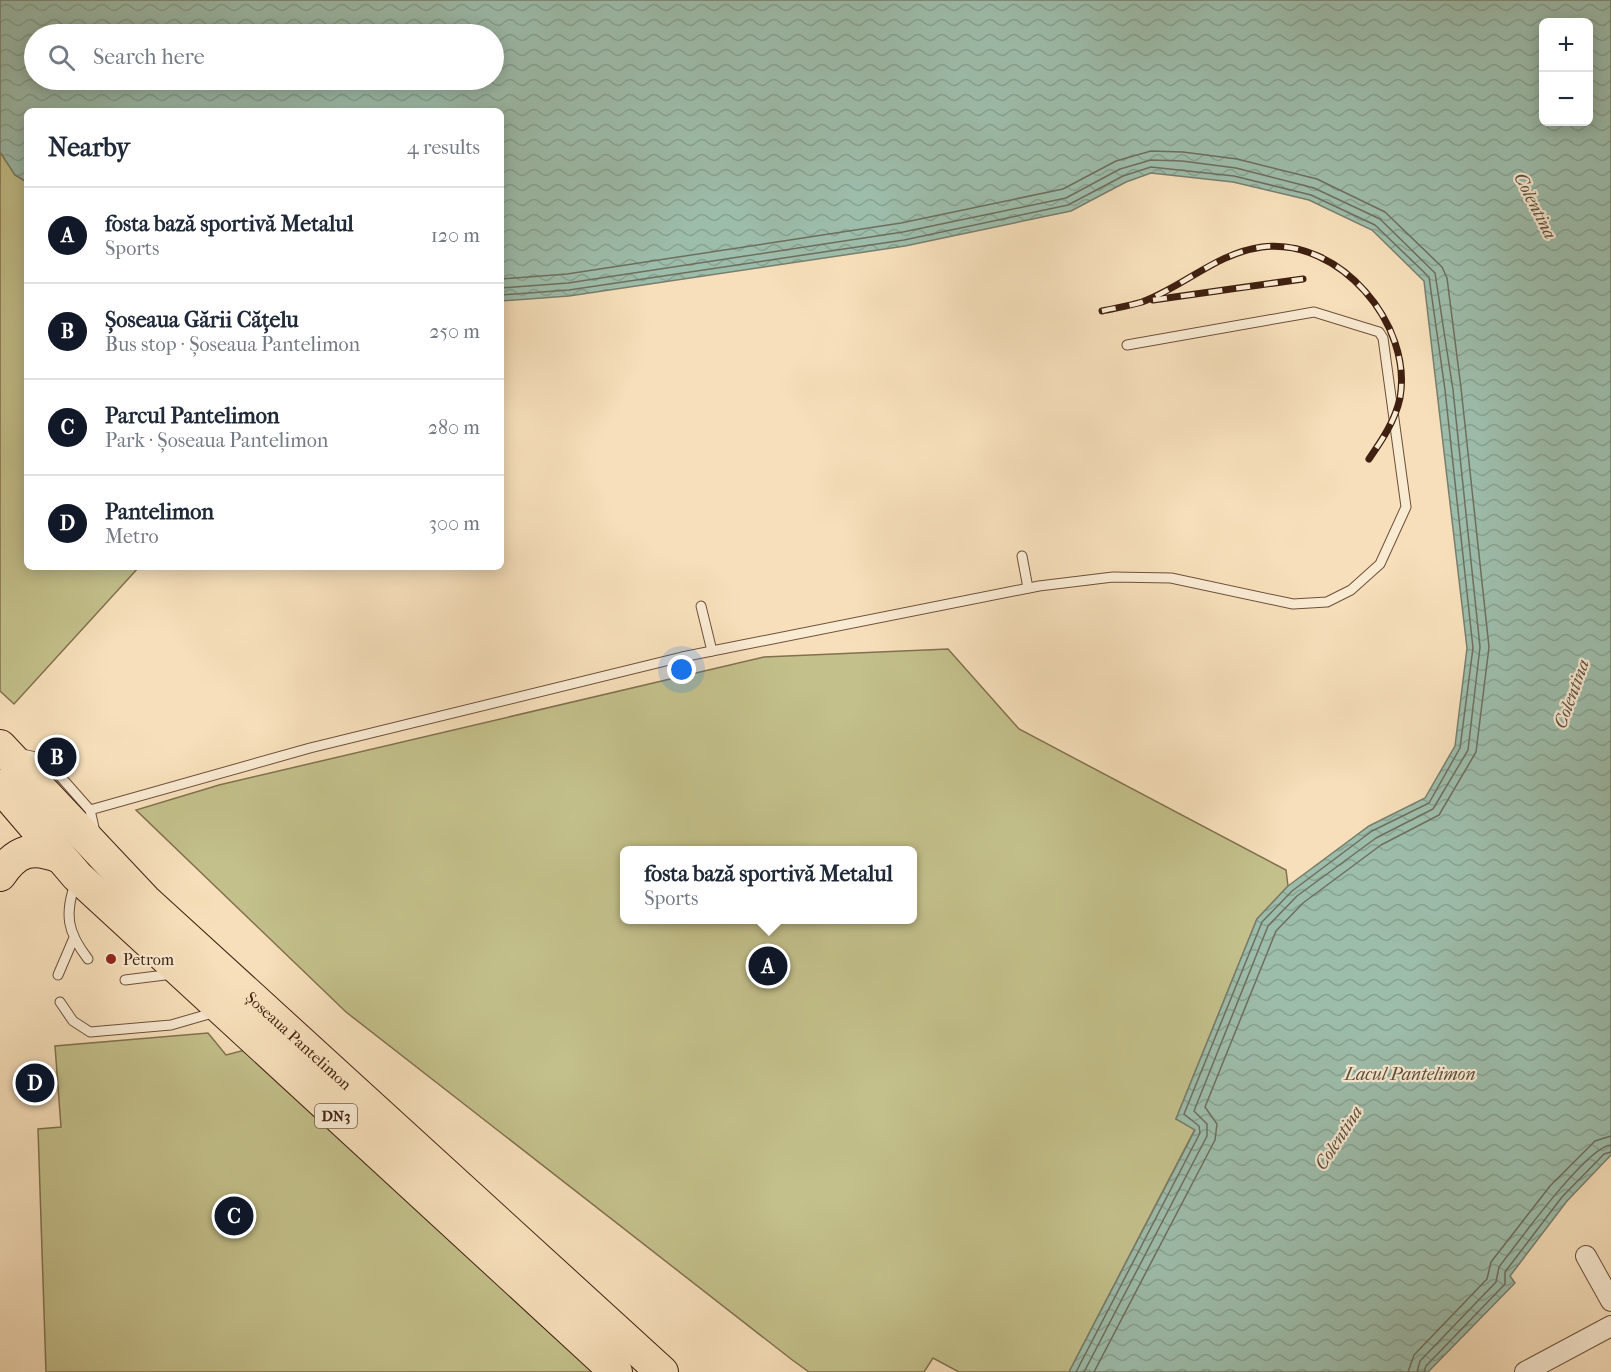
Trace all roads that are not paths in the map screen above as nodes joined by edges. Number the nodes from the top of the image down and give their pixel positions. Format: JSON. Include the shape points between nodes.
{"nodes":[{"id":1,"x":1127,"y":345,"type":"dead end"},
{"id":2,"x":1022,"y":556,"type":"dead end"},
{"id":3,"x":1028,"y":588,"type":"junction"},
{"id":4,"x":700,"y":606,"type":"dead end"},
{"id":5,"x":712,"y":651,"type":"junction"},
{"id":6,"x":2,"y":750,"type":"edge"},
{"id":7,"x":0,"y":786,"type":"edge"},
{"id":8,"x":90,"y":810,"type":"junction"},
{"id":9,"x":101,"y":855,"type":"junction"},
{"id":10,"x":68,"y":866,"type":"junction"},
{"id":11,"x":0,"y":875,"type":"edge"},
{"id":12,"x":73,"y":940,"type":"junction"},
{"id":13,"x":88,"y":959,"type":"dead end"},
{"id":14,"x":180,"y":973,"type":"junction"},
{"id":15,"x":58,"y":975,"type":"dead end"},
{"id":16,"x":125,"y":980,"type":"dead end"},
{"id":17,"x":60,"y":1002,"type":"dead end"},
{"id":18,"x":221,"y":1011,"type":"junction"},
{"id":19,"x":1586,"y":1256,"type":"dead end"},
{"id":20,"x":1611,"y":1301,"type":"edge"},
{"id":21,"x":1611,"y":1326,"type":"edge"},
{"id":22,"x":616,"y":1372,"type":"edge"},
{"id":23,"x":662,"y":1372,"type":"edge"},
{"id":24,"x":1525,"y":1372,"type":"edge"}],
"edges":[{"from":1,"to":3,"type":"lane","via":[[1314,312],[1379,332],[1407,497],[1396,533],[1373,572],[1340,596],[1311,604],[1293,604],[1171,578],[1113,577]]},
{"from":2,"to":3,"type":"lane"},
{"from":3,"to":5,"type":"lane"},
{"from":4,"to":5,"type":"lane"},
{"from":5,"to":8,"type":"lane","via":[[310,748]]},
{"from":6,"to":8,"type":"lane","via":[[45,759]]},
{"from":6,"to":9,"type":"main road","name":"Șoseaua Pantelimon","number":"DN3"},
{"from":7,"to":10,"type":"main road","name":"Șoseaua Pantelimon","number":"DN3"},
{"from":8,"to":9,"type":"lane"},
{"from":9,"to":23,"type":"main road","name":"Șoseaua Pantelimon","number":"DN3","via":[[292,1036]]},
{"from":10,"to":11,"type":"main road","via":[[35,850],[6,866]]},
{"from":10,"to":12,"type":"lane"},
{"from":10,"to":14,"type":"main road","name":"Șoseaua Pantelimon","number":"DN3"},
{"from":12,"to":13,"type":"lane"},
{"from":12,"to":15,"type":"lane"},
{"from":14,"to":16,"type":"lane"},
{"from":14,"to":18,"type":"main road","name":"Șoseaua Pantelimon","number":"DN3"},
{"from":17,"to":18,"type":"lane","via":[[73,1021],[90,1032],[171,1025]]},
{"from":18,"to":22,"type":"main road","name":"Șoseaua Pantelimon","number":"DN3"},
{"from":19,"to":20,"type":"street"},
{"from":21,"to":24,"type":"street"}]}
